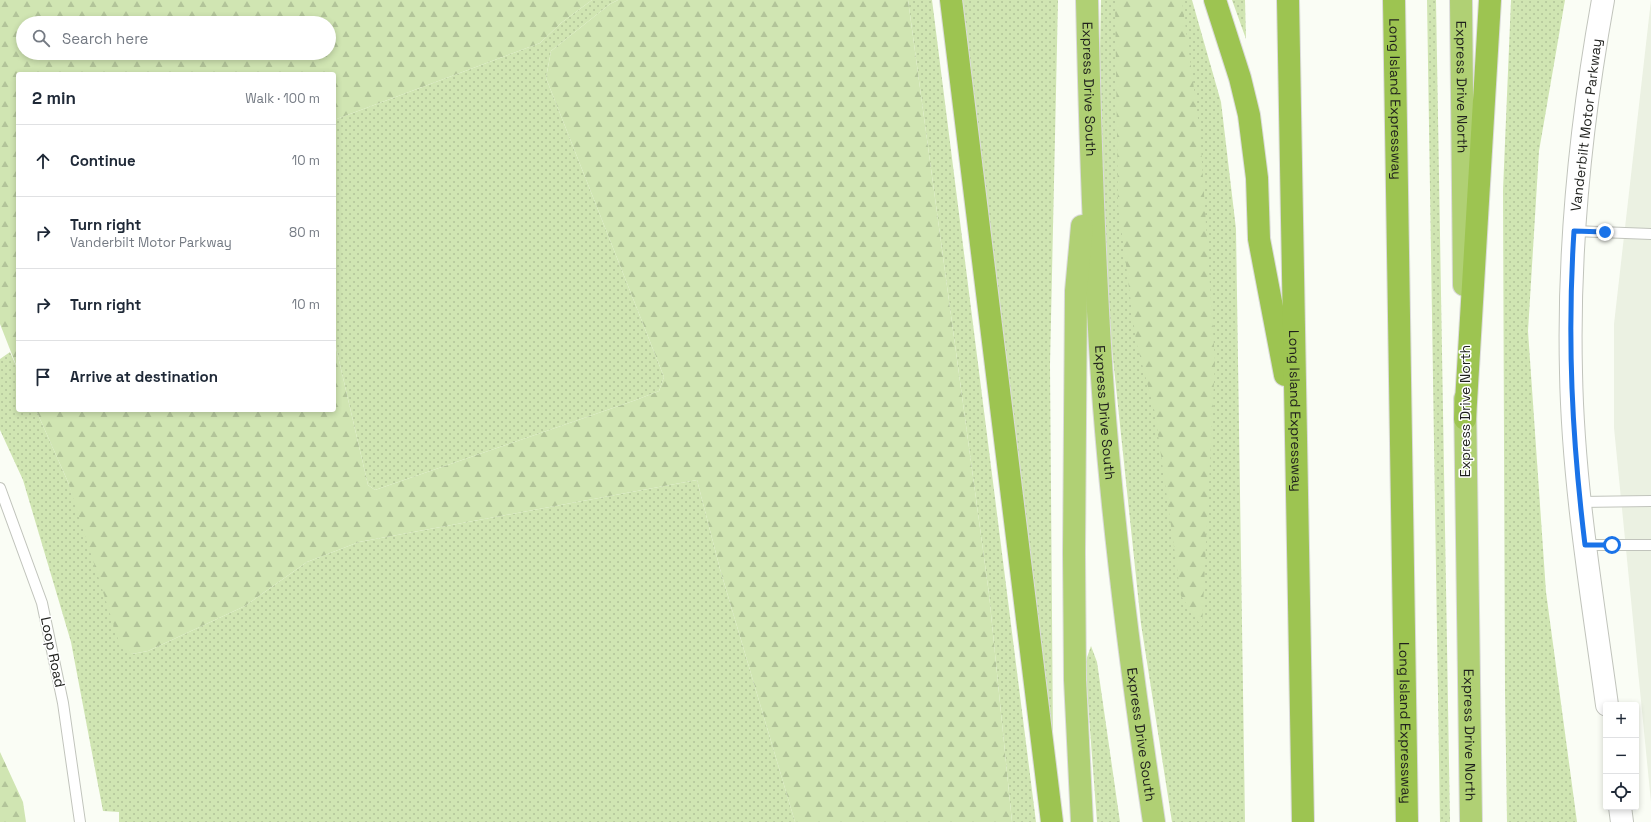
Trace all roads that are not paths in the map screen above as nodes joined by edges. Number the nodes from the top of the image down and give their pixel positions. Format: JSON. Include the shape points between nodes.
{"nodes":[{"id":1,"x":951,"y":0,"type":"edge"},
{"id":2,"x":1087,"y":0,"type":"edge"},
{"id":3,"x":1215,"y":0,"type":"edge"},
{"id":4,"x":1288,"y":0,"type":"edge"},
{"id":5,"x":1394,"y":0,"type":"edge"},
{"id":6,"x":1461,"y":0,"type":"edge"},
{"id":7,"x":1490,"y":0,"type":"edge"},
{"id":8,"x":1603,"y":0,"type":"edge"},
{"id":9,"x":1089,"y":131,"type":"junction"},
{"id":10,"x":1574,"y":231,"type":"junction"},
{"id":11,"x":1651,"y":234,"type":"edge"},
{"id":12,"x":1465,"y":419,"type":"junction"},
{"id":13,"x":1297,"y":435,"type":"junction"},
{"id":14,"x":0,"y":488,"type":"edge"},
{"id":15,"x":1651,"y":501,"type":"edge"},
{"id":16,"x":1580,"y":502,"type":"junction"},
{"id":17,"x":1585,"y":545,"type":"junction"},
{"id":18,"x":1651,"y":545,"type":"edge"},
{"id":19,"x":1607,"y":702,"type":"edge"},
{"id":20,"x":1620,"y":810,"type":"edge"},
{"id":21,"x":80,"y":822,"type":"edge"},
{"id":22,"x":1052,"y":822,"type":"edge"},
{"id":23,"x":1082,"y":822,"type":"edge"},
{"id":24,"x":1154,"y":822,"type":"edge"},
{"id":25,"x":1303,"y":822,"type":"edge"},
{"id":26,"x":1407,"y":822,"type":"edge"},
{"id":27,"x":1471,"y":822,"type":"edge"},
{"id":28,"x":1622,"y":822,"type":"edge"}],
"edges":[{"from":1,"to":22,"type":"highway"},
{"from":2,"to":9,"type":"highway","name":"Express Drive South"},
{"from":3,"to":13,"type":"highway","via":[[1249,115],[1257,178],[1259,239]]},
{"from":4,"to":13,"type":"highway","name":"Long Island Expressway"},
{"from":5,"to":26,"type":"highway","name":"Long Island Expressway"},
{"from":6,"to":12,"type":"highway","name":"Express Drive North"},
{"from":7,"to":12,"type":"highway"},
{"from":8,"to":10,"type":"main road","name":"Vanderbilt Motor Parkway","via":[[1587,100]]},
{"from":9,"to":23,"type":"highway","via":[[1076,291],[1075,380],[1074,629]]},
{"from":9,"to":24,"type":"highway","name":"Express Drive South","via":[[1106,423],[1123,592]]},
{"from":10,"to":11,"type":"lane"},
{"from":10,"to":16,"type":"main road","name":"Vanderbilt Motor Parkway","via":[[1571,372]]},
{"from":12,"to":27,"type":"highway","name":"Express Drive North"},
{"from":13,"to":25,"type":"highway","name":"Long Island Expressway"},
{"from":14,"to":21,"type":"lane","name":"Loop Road","via":[[42,603],[64,703]]},
{"from":15,"to":16,"type":"lane"},
{"from":16,"to":17,"type":"main road","name":"Vanderbilt Motor Parkway"},
{"from":17,"to":18,"type":"lane"},
{"from":17,"to":19,"type":"main road","name":"Vanderbilt Motor Parkway"},
{"from":20,"to":28,"type":"main road"}]}
